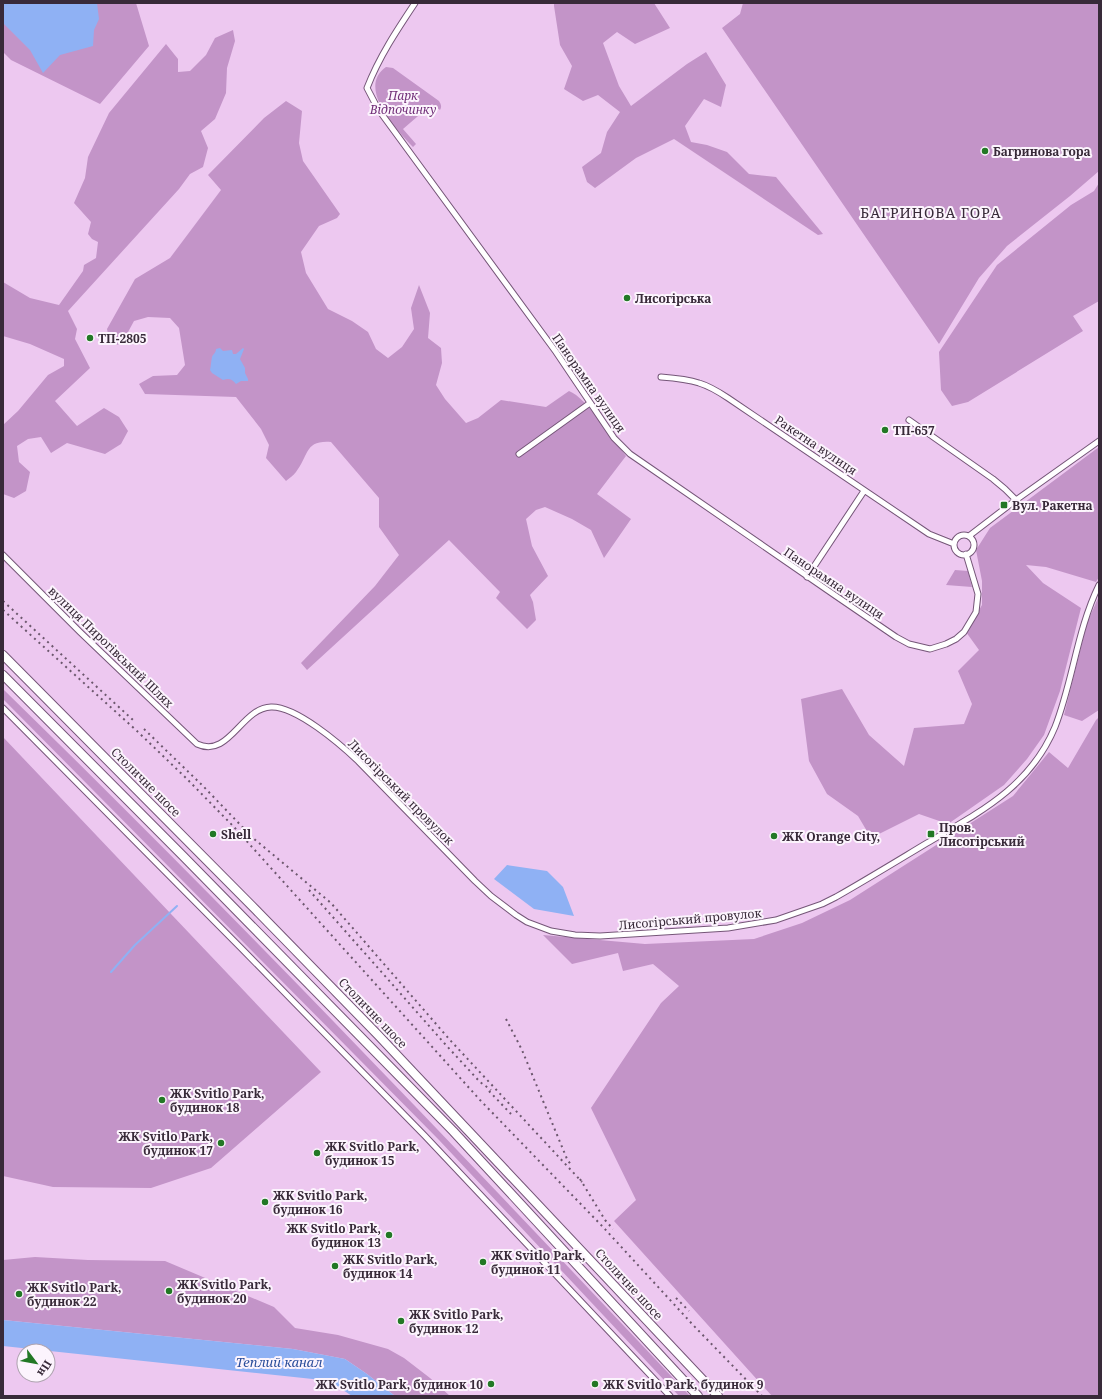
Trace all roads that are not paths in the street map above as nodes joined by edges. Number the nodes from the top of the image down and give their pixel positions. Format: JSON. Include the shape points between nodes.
{"nodes":[{"id":1,"x":415,"y":3,"type":"edge"},
{"id":2,"x":661,"y":377,"type":"dead end"},
{"id":3,"x":590,"y":403,"type":"junction"},
{"id":4,"x":909,"y":420,"type":"dead end"},
{"id":5,"x":1099,"y":441,"type":"edge"},
{"id":6,"x":519,"y":454,"type":"dead end"},
{"id":7,"x":864,"y":491,"type":"junction"},
{"id":8,"x":1016,"y":500,"type":"junction"},
{"id":9,"x":969,"y":536,"type":"junction"},
{"id":10,"x":954,"y":544,"type":"junction"},
{"id":11,"x":966,"y":554,"type":"junction"},
{"id":12,"x":3,"y":555,"type":"edge"},
{"id":13,"x":807,"y":577,"type":"junction"},
{"id":14,"x":1099,"y":586,"type":"edge"},
{"id":15,"x":3,"y":655,"type":"edge"},
{"id":16,"x":3,"y":675,"type":"edge"},
{"id":17,"x":3,"y":708,"type":"edge"},
{"id":18,"x":209,"y":747,"type":"joint"},
{"id":19,"x":670,"y":1396,"type":"edge"},
{"id":20,"x":698,"y":1396,"type":"edge"},
{"id":21,"x":718,"y":1396,"type":"edge"}],
"edges":[{"from":1,"to":3,"type":"street","name":"Панорамна вулиця","via":[[376,66],[367,88],[378,109],[556,352]]},
{"from":2,"to":7,"type":"street","name":"Ракетна вулиця","via":[[710,387]]},
{"from":3,"to":6,"type":"street"},
{"from":3,"to":13,"type":"street","name":"Панорамна вулиця","via":[[614,438],[630,454]]},
{"from":4,"to":8,"type":"street","via":[[993,479]]},
{"from":5,"to":8,"type":"street"},
{"from":7,"to":10,"type":"street","name":"Ракетна вулиця","via":[[929,534]]},
{"from":7,"to":13,"type":"street"},
{"from":8,"to":9,"type":"street"},
{"from":9,"to":10,"type":"street","via":[[961,535]]},
{"from":9,"to":11,"type":"street","via":[[973,547]]},
{"from":10,"to":11,"type":"street","via":[[958,552]]},
{"from":11,"to":13,"type":"street","name":"Панорамна вулиця","via":[[978,594],[976,612],[964,632],[956,639],[930,649],[908,644],[896,637]]},
{"from":12,"to":18,"type":"street","name":"вулиця Пирогівський Шлях","via":[[192,740]]},
{"from":14,"to":18,"type":"street","name":"Лисогірський провулок","via":[[1084,622],[1054,728],[1040,756],[1020,780],[997,801],[836,897],[776,920],[728,928],[600,936],[551,931],[516,916],[491,896],[341,745],[293,713],[276,707],[260,710],[222,743]]},
{"from":15,"to":21,"type":"highway","name":"Столичне шосе","via":[[378,1035]]},
{"from":16,"to":20,"type":"highway","name":"Столичне шосе","via":[[442,1120]]},
{"from":17,"to":19,"type":"street","via":[[425,1136]]}]}
